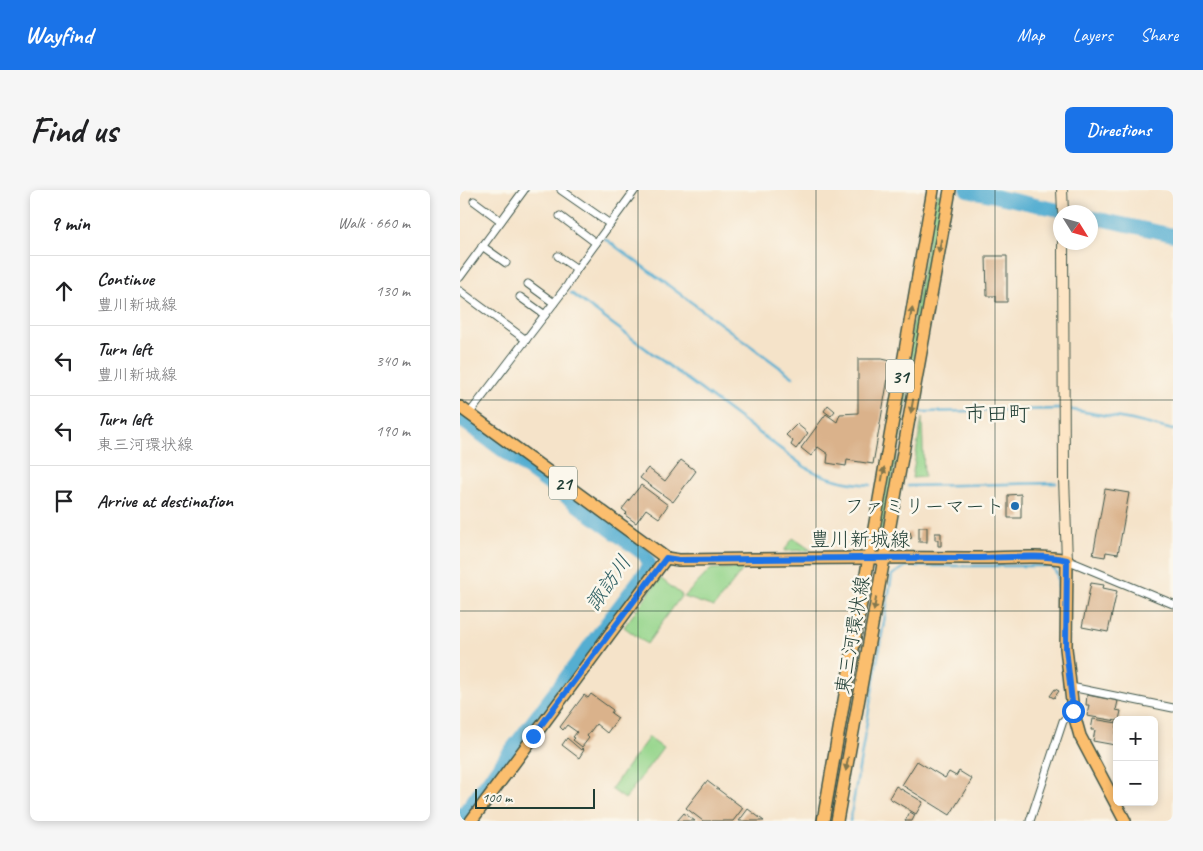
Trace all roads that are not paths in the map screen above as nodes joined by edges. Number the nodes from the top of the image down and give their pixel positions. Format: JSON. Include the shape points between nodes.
{"nodes":[{"id":1,"x":524,"y":190,"type":"edge"},
{"id":2,"x":561,"y":190,"type":"edge"},
{"id":3,"x":635,"y":190,"type":"edge"},
{"id":4,"x":1062,"y":190,"type":"edge"},
{"id":5,"x":933,"y":192,"type":"edge"},
{"id":6,"x":949,"y":194,"type":"edge"},
{"id":7,"x":474,"y":201,"type":"dead end"},
{"id":8,"x":1063,"y":205,"type":"edge"},
{"id":9,"x":560,"y":216,"type":"dead end"},
{"id":10,"x":501,"y":221,"type":"junction"},
{"id":11,"x":610,"y":224,"type":"junction"},
{"id":12,"x":596,"y":243,"type":"junction"},
{"id":13,"x":482,"y":246,"type":"junction"},
{"id":14,"x":1063,"y":250,"type":"edge"},
{"id":15,"x":558,"y":256,"type":"dead end"},
{"id":16,"x":506,"y":264,"type":"dead end"},
{"id":17,"x":577,"y":269,"type":"junction"},
{"id":18,"x":460,"y":276,"type":"edge"},
{"id":19,"x":528,"y":284,"type":"dead end"},
{"id":20,"x":460,"y":291,"type":"edge"},
{"id":21,"x":520,"y":297,"type":"dead end"},
{"id":22,"x":554,"y":303,"type":"junction"},
{"id":23,"x":545,"y":315,"type":"junction"},
{"id":24,"x":526,"y":340,"type":"junction"},
{"id":25,"x":464,"y":410,"type":"edge"},
{"id":26,"x":869,"y":557,"type":"junction"},
{"id":27,"x":885,"y":557,"type":"junction"},
{"id":28,"x":666,"y":558,"type":"junction"},
{"id":29,"x":1067,"y":560,"type":"junction"},
{"id":30,"x":1173,"y":604,"type":"edge"},
{"id":31,"x":1071,"y":687,"type":"junction"},
{"id":32,"x":1173,"y":708,"type":"edge"},
{"id":33,"x":1073,"y":711,"type":"junction"},
{"id":34,"x":471,"y":821,"type":"edge"},
{"id":35,"x":823,"y":821,"type":"edge"},
{"id":36,"x":837,"y":821,"type":"edge"},
{"id":37,"x":1030,"y":821,"type":"edge"},
{"id":38,"x":1125,"y":821,"type":"edge"}],
"edges":[{"from":1,"to":10,"type":"street"},
{"from":2,"to":11,"type":"street"},
{"from":3,"to":11,"type":"street"},
{"from":4,"to":8,"type":"street"},
{"from":26,"to":5,"type":"main road","name":"東三河環状線","number":"31","one_way":true},
{"from":6,"to":27,"type":"main road","name":"東三河環状線","number":"31","one_way":true},
{"from":7,"to":10,"type":"street"},
{"from":9,"to":12,"type":"street"},
{"from":10,"to":13,"type":"street"},
{"from":11,"to":12,"type":"street"},
{"from":12,"to":17,"type":"street"},
{"from":13,"to":16,"type":"street"},
{"from":13,"to":18,"type":"street"},
{"from":14,"to":29,"type":"street"},
{"from":15,"to":17,"type":"street"},
{"from":17,"to":22,"type":"street"},
{"from":19,"to":22,"type":"street"},
{"from":20,"to":24,"type":"street"},
{"from":21,"to":23,"type":"street"},
{"from":22,"to":23,"type":"street"},
{"from":23,"to":24,"type":"street"},
{"from":24,"to":25,"type":"street"},
{"from":25,"to":28,"type":"main road","number":"21"},
{"from":26,"to":27,"type":"main road","name":"豊川新城線"},
{"from":26,"to":28,"type":"main road","name":"豊川新城線"},
{"from":26,"to":35,"type":"main road","name":"東三河環状線","number":"31"},
{"from":27,"to":29,"type":"main road","name":"豊川新城線","via":[[1048,557]]},
{"from":27,"to":36,"type":"main road","name":"東三河環状線","number":"31","one_way":true},
{"from":28,"to":34,"type":"main road"},
{"from":29,"to":30,"type":"street"},
{"from":29,"to":31,"type":"main road","via":[[1066,648]]},
{"from":31,"to":32,"type":"street"},
{"from":31,"to":33,"type":"main road"},
{"from":33,"to":37,"type":"street","via":[[1064,721]]},
{"from":33,"to":38,"type":"main road","via":[[1080,736]]}]}
